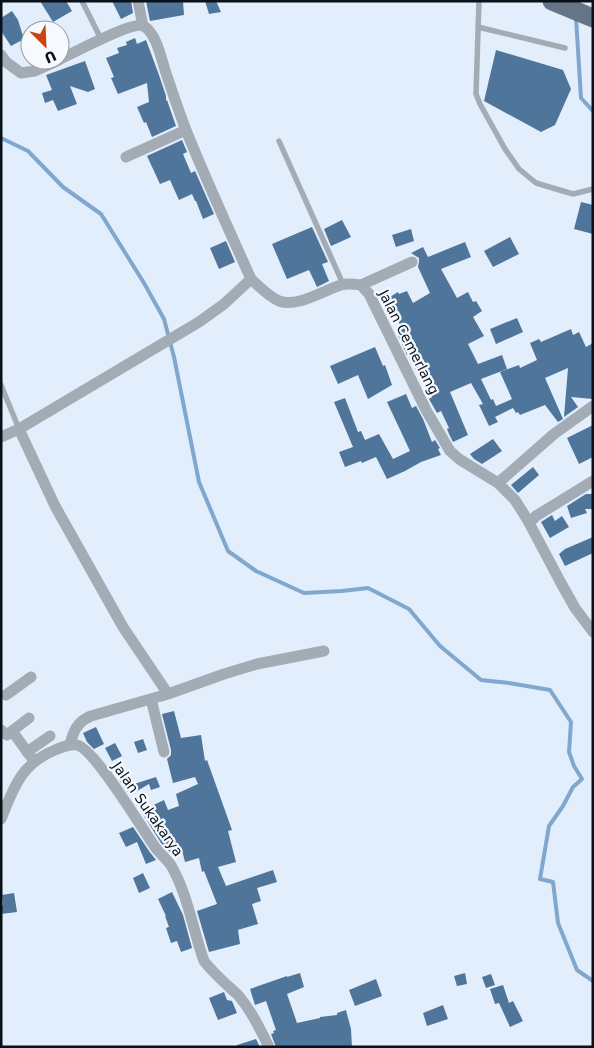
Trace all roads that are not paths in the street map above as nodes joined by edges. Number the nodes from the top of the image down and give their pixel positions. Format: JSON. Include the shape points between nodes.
{"nodes":[{"id":1,"x":82,"y":1,"type":"edge"},
{"id":2,"x":138,"y":1,"type":"edge"},
{"id":3,"x":479,"y":1,"type":"edge"},
{"id":4,"x":552,"y":1,"type":"edge"},
{"id":5,"x":593,"y":18,"type":"edge"},
{"id":6,"x":143,"y":26,"type":"junction"},
{"id":7,"x":478,"y":27,"type":"junction"},
{"id":8,"x":101,"y":39,"type":"junction"},
{"id":9,"x":565,"y":48,"type":"dead end"},
{"id":10,"x":70,"y":54,"type":"edge"},
{"id":11,"x":1,"y":55,"type":"edge"},
{"id":12,"x":37,"y":70,"type":"edge"},
{"id":13,"x":186,"y":130,"type":"junction"},
{"id":14,"x":279,"y":141,"type":"dead end"},
{"id":15,"x":126,"y":157,"type":"dead end"},
{"id":16,"x":593,"y":189,"type":"edge"},
{"id":17,"x":412,"y":262,"type":"dead end"},
{"id":18,"x":251,"y":279,"type":"junction"},
{"id":19,"x":343,"y":284,"type":"junction"},
{"id":20,"x":361,"y":285,"type":"junction"},
{"id":21,"x":1,"y":385,"type":"edge"},
{"id":22,"x":593,"y":406,"type":"edge"},
{"id":23,"x":19,"y":429,"type":"junction"},
{"id":24,"x":1,"y":437,"type":"edge"},
{"id":25,"x":593,"y":481,"type":"edge"},
{"id":26,"x":498,"y":483,"type":"junction"},
{"id":27,"x":529,"y":523,"type":"junction"},
{"id":28,"x":593,"y":632,"type":"edge"},
{"id":29,"x":324,"y":651,"type":"dead end"},
{"id":30,"x":31,"y":677,"type":"dead end"},
{"id":31,"x":168,"y":694,"type":"junction"},
{"id":32,"x":3,"y":698,"type":"edge"},
{"id":33,"x":151,"y":699,"type":"junction"},
{"id":34,"x":29,"y":718,"type":"dead end"},
{"id":35,"x":6,"y":731,"type":"edge"},
{"id":36,"x":50,"y":736,"type":"dead end"},
{"id":37,"x":70,"y":745,"type":"junction"},
{"id":38,"x":164,"y":752,"type":"dead end"},
{"id":39,"x":31,"y":756,"type":"junction"},
{"id":40,"x":1,"y":819,"type":"edge"},
{"id":41,"x":269,"y":1047,"type":"edge"}],
"edges":[{"from":1,"to":8,"type":"lane"},
{"from":2,"to":6,"type":"street"},
{"from":3,"to":7,"type":"lane"},
{"from":4,"to":5,"type":"main road"},
{"from":6,"to":8,"type":"street","via":[[131,27]]},
{"from":6,"to":13,"type":"street","name":"Jalan Cemerlang","via":[[152,33]]},
{"from":7,"to":9,"type":"lane"},
{"from":7,"to":16,"type":"lane","via":[[476,94],[505,150],[519,169],[536,183],[573,194]]},
{"from":8,"to":10,"type":"street"},
{"from":11,"to":12,"type":"street","via":[[21,73]]},
{"from":13,"to":15,"type":"street"},
{"from":13,"to":18,"type":"street","name":"Jalan Cemerlang"},
{"from":14,"to":19,"type":"lane"},
{"from":17,"to":20,"type":"street"},
{"from":18,"to":19,"type":"street","name":"Jalan Cemerlang","via":[[266,293],[280,301],[291,302]]},
{"from":18,"to":23,"type":"street","via":[[199,322]]},
{"from":19,"to":20,"type":"street","name":"Jalan Cemerlang"},
{"from":20,"to":26,"type":"street","name":"Jalan Cemerlang","via":[[369,294],[426,410],[450,451]]},
{"from":21,"to":23,"type":"lane"},
{"from":22,"to":26,"type":"street","via":[[554,434]]},
{"from":23,"to":24,"type":"street"},
{"from":23,"to":31,"type":"street","via":[[55,506],[123,627]]},
{"from":25,"to":27,"type":"street"},
{"from":26,"to":27,"type":"street","name":"Jalan Cemerlang","via":[[515,500]]},
{"from":27,"to":28,"type":"street","name":"Jalan Cemerlang","via":[[575,608]]},
{"from":29,"to":31,"type":"street","via":[[257,664]]},
{"from":30,"to":32,"type":"street"},
{"from":31,"to":33,"type":"street"},
{"from":33,"to":37,"type":"street","via":[[86,718],[74,730]]},
{"from":33,"to":38,"type":"street"},
{"from":34,"to":35,"type":"street"},
{"from":35,"to":39,"type":"street"},
{"from":36,"to":39,"type":"street"},
{"from":37,"to":39,"type":"street"},
{"from":37,"to":41,"type":"street","name":"Jalan Sukakarya","via":[[79,745],[96,761],[155,848],[171,866],[181,887],[204,961],[238,996],[256,1020]]},
{"from":39,"to":40,"type":"street"}]}
